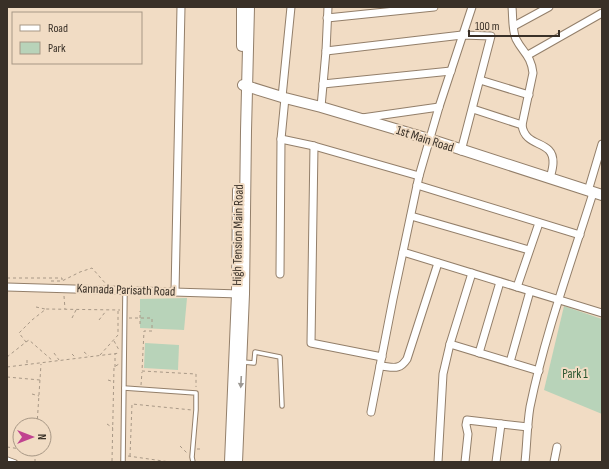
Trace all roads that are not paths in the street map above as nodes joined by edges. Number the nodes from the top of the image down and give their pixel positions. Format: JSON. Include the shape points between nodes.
{"nodes":[{"id":1,"x":180,"y":7,"type":"edge"},
{"id":2,"x":242,"y":7,"type":"edge"},
{"id":3,"x":249,"y":7,"type":"edge"},
{"id":4,"x":291,"y":7,"type":"edge"},
{"id":5,"x":328,"y":7,"type":"edge"},
{"id":6,"x":434,"y":7,"type":"edge"},
{"id":7,"x":472,"y":7,"type":"edge"},
{"id":8,"x":512,"y":7,"type":"edge"},
{"id":9,"x":549,"y":7,"type":"edge"},
{"id":10,"x":537,"y":10,"type":"edge"},
{"id":11,"x":602,"y":13,"type":"edge"},
{"id":12,"x":327,"y":18,"type":"junction"},
{"id":13,"x":514,"y":26,"type":"junction"},
{"id":14,"x":462,"y":35,"type":"junction"},
{"id":15,"x":326,"y":52,"type":"junction"},
{"id":16,"x":528,"y":55,"type":"junction"},
{"id":17,"x":451,"y":70,"type":"junction"},
{"id":18,"x":480,"y":80,"type":"junction"},
{"id":19,"x":323,"y":84,"type":"junction"},
{"id":20,"x":244,"y":86,"type":"junction"},
{"id":21,"x":529,"y":95,"type":"junction"},
{"id":22,"x":283,"y":98,"type":"junction"},
{"id":23,"x":321,"y":107,"type":"junction"},
{"id":24,"x":439,"y":107,"type":"junction"},
{"id":25,"x":473,"y":109,"type":"junction"},
{"id":26,"x":358,"y":119,"type":"junction"},
{"id":27,"x":522,"y":126,"type":"junction"},
{"id":28,"x":281,"y":139,"type":"junction"},
{"id":29,"x":429,"y":139,"type":"junction"},
{"id":30,"x":314,"y":146,"type":"junction"},
{"id":31,"x":602,"y":147,"type":"edge"},
{"id":32,"x":462,"y":151,"type":"junction"},
{"id":33,"x":419,"y":176,"type":"junction"},
{"id":34,"x":550,"y":179,"type":"junction"},
{"id":35,"x":417,"y":185,"type":"junction"},
{"id":36,"x":594,"y":193,"type":"edge"},
{"id":37,"x":411,"y":216,"type":"junction"},
{"id":38,"x":539,"y":223,"type":"junction"},
{"id":39,"x":580,"y":235,"type":"junction"},
{"id":40,"x":529,"y":250,"type":"junction"},
{"id":41,"x":403,"y":252,"type":"junction"},
{"id":42,"x":438,"y":263,"type":"junction"},
{"id":43,"x":280,"y":274,"type":"dead end"},
{"id":44,"x":472,"y":274,"type":"junction"},
{"id":45,"x":500,"y":282,"type":"junction"},
{"id":46,"x":7,"y":287,"type":"edge"},
{"id":47,"x":517,"y":287,"type":"junction"},
{"id":48,"x":125,"y":290,"type":"junction"},
{"id":49,"x":530,"y":291,"type":"junction"},
{"id":50,"x":175,"y":292,"type":"junction"},
{"id":51,"x":241,"y":294,"type":"junction"},
{"id":52,"x":559,"y":300,"type":"junction"},
{"id":53,"x":602,"y":313,"type":"edge"},
{"id":54,"x":450,"y":344,"type":"junction"},
{"id":55,"x":479,"y":353,"type":"junction"},
{"id":56,"x":382,"y":357,"type":"junction"},
{"id":57,"x":242,"y":362,"type":"junction"},
{"id":58,"x":510,"y":362,"type":"junction"},
{"id":59,"x":380,"y":366,"type":"junction"},
{"id":60,"x":538,"y":371,"type":"junction"},
{"id":61,"x":124,"y":388,"type":"junction"},
{"id":62,"x":282,"y":406,"type":"dead end"},
{"id":63,"x":371,"y":412,"type":"dead end"},
{"id":64,"x":501,"y":424,"type":"junction"},
{"id":65,"x":528,"y":427,"type":"junction"},
{"id":66,"x":557,"y":447,"type":"dead end"},
{"id":67,"x":7,"y":459,"type":"edge"},
{"id":68,"x":192,"y":460,"type":"edge"},
{"id":69,"x":15,"y":462,"type":"edge"},
{"id":70,"x":123,"y":462,"type":"edge"},
{"id":71,"x":230,"y":462,"type":"edge"},
{"id":72,"x":237,"y":462,"type":"edge"},
{"id":73,"x":438,"y":462,"type":"edge"},
{"id":74,"x":465,"y":462,"type":"edge"},
{"id":75,"x":496,"y":462,"type":"edge"},
{"id":76,"x":525,"y":462,"type":"edge"},
{"id":77,"x":554,"y":462,"type":"edge"}],
"edges":[{"from":1,"to":50,"type":"street"},
{"from":2,"to":20,"type":"main road"},
{"from":3,"to":20,"type":"main road"},
{"from":4,"to":22,"type":"street"},
{"from":5,"to":12,"type":"street"},
{"from":6,"to":12,"type":"street"},
{"from":7,"to":14,"type":"street"},
{"from":8,"to":13,"type":"street"},
{"from":9,"to":10,"type":"street"},
{"from":10,"to":13,"type":"street"},
{"from":11,"to":16,"type":"street"},
{"from":12,"to":15,"type":"street"},
{"from":13,"to":16,"type":"street","via":[[516,38]]},
{"from":14,"to":15,"type":"street"},
{"from":14,"to":17,"type":"street"},
{"from":14,"to":18,"type":"street","via":[[491,36]]},
{"from":15,"to":19,"type":"street"},
{"from":16,"to":21,"type":"street","via":[[533,74]]},
{"from":17,"to":19,"type":"street"},
{"from":17,"to":24,"type":"street"},
{"from":18,"to":21,"type":"street"},
{"from":18,"to":25,"type":"street"},
{"from":19,"to":23,"type":"street"},
{"from":20,"to":22,"type":"main road","name":"1st Main Road"},
{"from":20,"to":51,"type":"main road","via":[[246,131]]},
{"from":21,"to":27,"type":"street"},
{"from":22,"to":23,"type":"main road","name":"1st Main Road"},
{"from":22,"to":28,"type":"street"},
{"from":23,"to":26,"type":"main road","name":"1st Main Road"},
{"from":24,"to":26,"type":"street"},
{"from":24,"to":29,"type":"street"},
{"from":25,"to":27,"type":"street"},
{"from":25,"to":32,"type":"street"},
{"from":26,"to":29,"type":"main road","name":"1st Main Road"},
{"from":27,"to":34,"type":"street","via":[[527,138],[550,151],[553,163]]},
{"from":28,"to":30,"type":"street"},
{"from":28,"to":43,"type":"street"},
{"from":29,"to":32,"type":"main road","name":"1st Main Road"},
{"from":29,"to":33,"type":"street"},
{"from":30,"to":33,"type":"street"},
{"from":30,"to":56,"type":"street","via":[[311,343]]},
{"from":31,"to":36,"type":"street"},
{"from":32,"to":34,"type":"main road","name":"1st Main Road"},
{"from":33,"to":35,"type":"street"},
{"from":34,"to":36,"type":"main road","name":"1st Main Road"},
{"from":35,"to":37,"type":"street"},
{"from":35,"to":38,"type":"street"},
{"from":36,"to":39,"type":"street"},
{"from":37,"to":40,"type":"street"},
{"from":37,"to":41,"type":"street"},
{"from":38,"to":39,"type":"street"},
{"from":38,"to":40,"type":"street"},
{"from":39,"to":52,"type":"street"},
{"from":40,"to":47,"type":"street"},
{"from":41,"to":42,"type":"street"},
{"from":41,"to":56,"type":"street"},
{"from":42,"to":44,"type":"street"},
{"from":42,"to":59,"type":"street","via":[[407,359],[400,367]]},
{"from":44,"to":45,"type":"street"},
{"from":44,"to":54,"type":"street"},
{"from":45,"to":47,"type":"street"},
{"from":45,"to":55,"type":"street"},
{"from":46,"to":48,"type":"street","name":"Kannada Parisath Road","via":[[63,285]]},
{"from":47,"to":49,"type":"street"},
{"from":48,"to":50,"type":"street","name":"Kannada Parisath Road"},
{"from":48,"to":61,"type":"lane","via":[[122,352]]},
{"from":49,"to":52,"type":"street"},
{"from":49,"to":58,"type":"street"},
{"from":50,"to":51,"type":"street","name":"Kannada Parisath Road"},
{"from":51,"to":57,"type":"main road"},
{"from":51,"to":71,"type":"main road","name":"High Tension Main Road"},
{"from":52,"to":53,"type":"street"},
{"from":52,"to":60,"type":"street"},
{"from":54,"to":55,"type":"street"},
{"from":54,"to":73,"type":"street","via":[[443,374]]},
{"from":55,"to":58,"type":"street"},
{"from":56,"to":59,"type":"street"},
{"from":57,"to":62,"type":"lane","via":[[254,363],[255,352],[280,357]]},
{"from":57,"to":72,"type":"main road","one_way":true},
{"from":58,"to":60,"type":"street"},
{"from":59,"to":63,"type":"street"},
{"from":60,"to":65,"type":"street"},
{"from":61,"to":68,"type":"lane","via":[[196,393]]},
{"from":61,"to":70,"type":"lane"},
{"from":64,"to":65,"type":"street"},
{"from":64,"to":74,"type":"street","via":[[467,420]]},
{"from":64,"to":75,"type":"street"},
{"from":65,"to":76,"type":"street"},
{"from":66,"to":77,"type":"street"},
{"from":67,"to":69,"type":"lane"}]}
